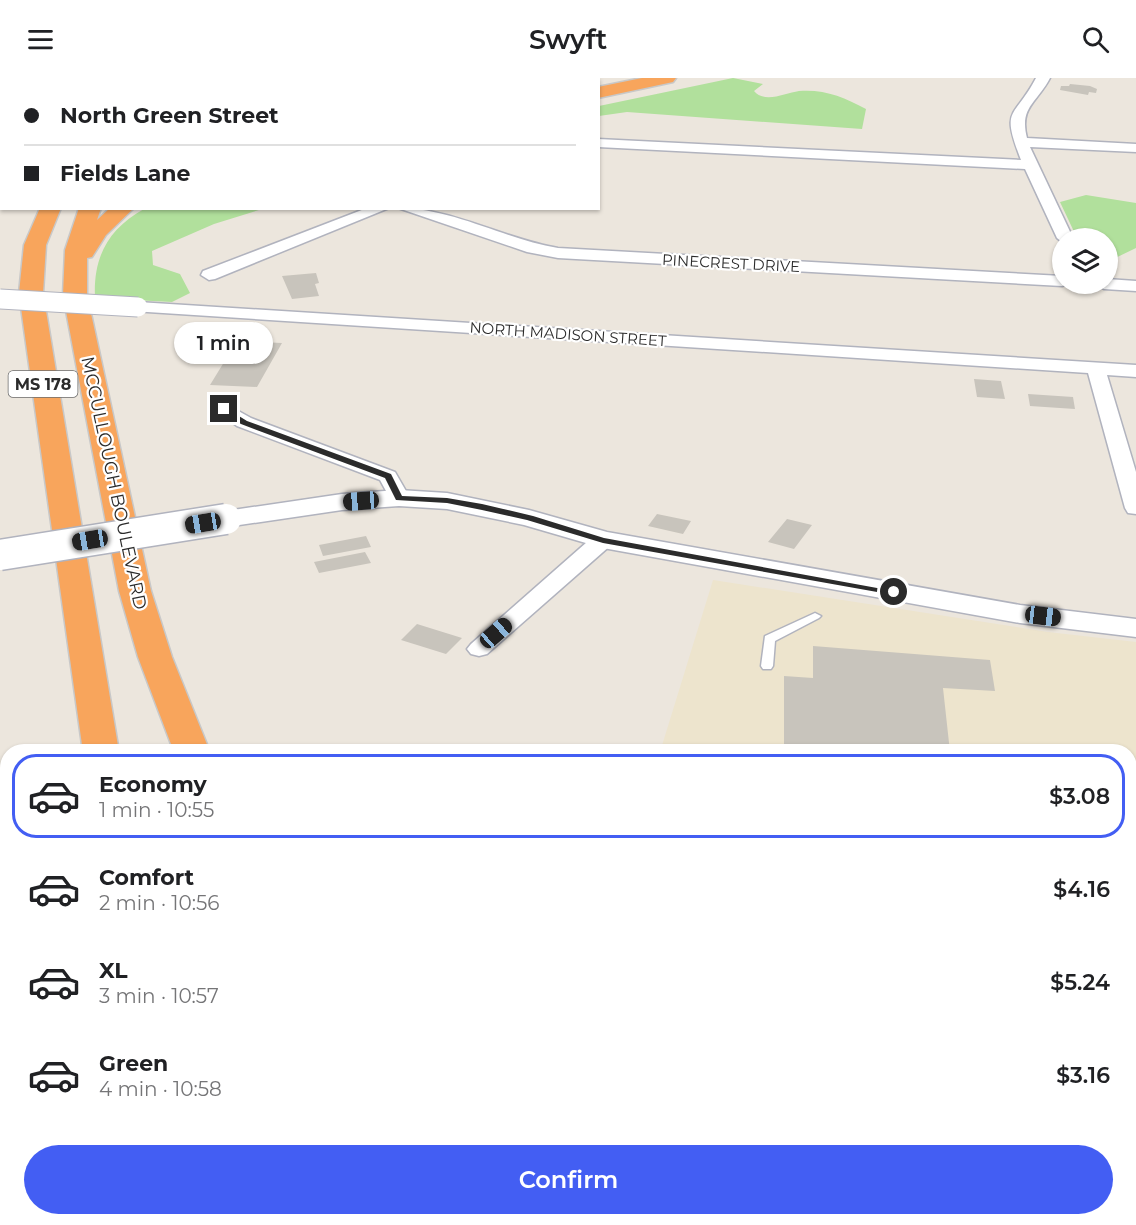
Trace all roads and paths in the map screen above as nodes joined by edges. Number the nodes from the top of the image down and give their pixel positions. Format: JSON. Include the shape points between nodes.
{"nodes":[{"id":1,"x":667,"y":78,"type":"edge"},
{"id":2,"x":1043,"y":78,"type":"edge"},
{"id":3,"x":600,"y":93,"type":"edge"},
{"id":4,"x":1021,"y":142,"type":"junction"},
{"id":5,"x":600,"y":143,"type":"edge"},
{"id":6,"x":1136,"y":148,"type":"edge"},
{"id":7,"x":1031,"y":165,"type":"junction"},
{"id":8,"x":50,"y":210,"type":"edge"},
{"id":9,"x":89,"y":210,"type":"edge"},
{"id":10,"x":122,"y":210,"type":"edge"},
{"id":11,"x":377,"y":210,"type":"edge"},
{"id":12,"x":411,"y":210,"type":"edge"},
{"id":13,"x":1060,"y":228,"type":"edge"},
{"id":14,"x":74,"y":273,"type":"junction"},
{"id":15,"x":209,"y":275,"type":"dead end"},
{"id":16,"x":1052,"y":280,"type":"edge"},
{"id":17,"x":1118,"y":285,"type":"edge"},
{"id":18,"x":1136,"y":286,"type":"edge"},
{"id":19,"x":0,"y":298,"type":"edge"},
{"id":20,"x":1096,"y":369,"type":"junction"},
{"id":21,"x":1136,"y":372,"type":"edge"},
{"id":22,"x":224,"y":409,"type":"dead end"},
{"id":23,"x":399,"y":498,"type":"junction"},
{"id":24,"x":1136,"y":508,"type":"edge"},
{"id":25,"x":603,"y":540,"type":"junction"},
{"id":26,"x":0,"y":555,"type":"edge"},
{"id":27,"x":135,"y":591,"type":"junction"},
{"id":28,"x":815,"y":616,"type":"dead end"},
{"id":29,"x":1136,"y":628,"type":"edge"},
{"id":30,"x":478,"y":649,"type":"dead end"},
{"id":31,"x":766,"y":666,"type":"dead end"},
{"id":32,"x":87,"y":672,"type":"junction"},
{"id":33,"x":76,"y":744,"type":"edge"},
{"id":34,"x":100,"y":744,"type":"edge"},
{"id":35,"x":189,"y":744,"type":"edge"},
{"id":36,"x":212,"y":744,"type":"edge"}],
"edges":[{"from":1,"to":3,"type":"highway"},
{"from":2,"to":4,"type":"street","via":[[1018,115]]},
{"from":4,"to":6,"type":"street"},
{"from":4,"to":7,"type":"street"},
{"from":5,"to":7,"type":"street"},
{"from":7,"to":13,"type":"street"},
{"from":8,"to":32,"type":"highway","number":"MS 178","via":[[35,245],[31,293]]},
{"from":9,"to":14,"type":"highway","name":"MCCULLOUGH BOULEVARD","number":"MS 178","via":[[76,250]]},
{"from":10,"to":14,"type":"highway","via":[[97,231]]},
{"from":11,"to":15,"type":"street"},
{"from":12,"to":16,"type":"street","name":"PINECREST DRIVE","via":[[533,249],[558,253]]},
{"from":14,"to":27,"type":"highway","name":"MCCULLOUGH BOULEVARD","number":"MS 178"},
{"from":17,"to":18,"type":"street"},
{"from":19,"to":20,"type":"street","name":"NORTH MADISON STREET","bridge":true},
{"from":20,"to":21,"type":"street","name":"NORTH MADISON STREET"},
{"from":20,"to":24,"type":"street"},
{"from":22,"to":23,"type":"street","via":[[244,422],[388,476]]},
{"from":23,"to":25,"type":"street","via":[[482,507]]},
{"from":23,"to":26,"type":"street","bridge":true,"via":[[342,502]]},
{"from":25,"to":29,"type":"street","via":[[1009,612]]},
{"from":25,"to":30,"type":"street"},
{"from":27,"to":35,"type":"highway","name":"MCCULLOUGH BOULEVARD","number":"MS 178","via":[[155,657]]},
{"from":27,"to":36,"type":"highway"},
{"from":28,"to":31,"type":"lane","via":[[769,639]]},
{"from":32,"to":33,"type":"highway"},
{"from":32,"to":34,"type":"highway","number":"MS 178"}]}
